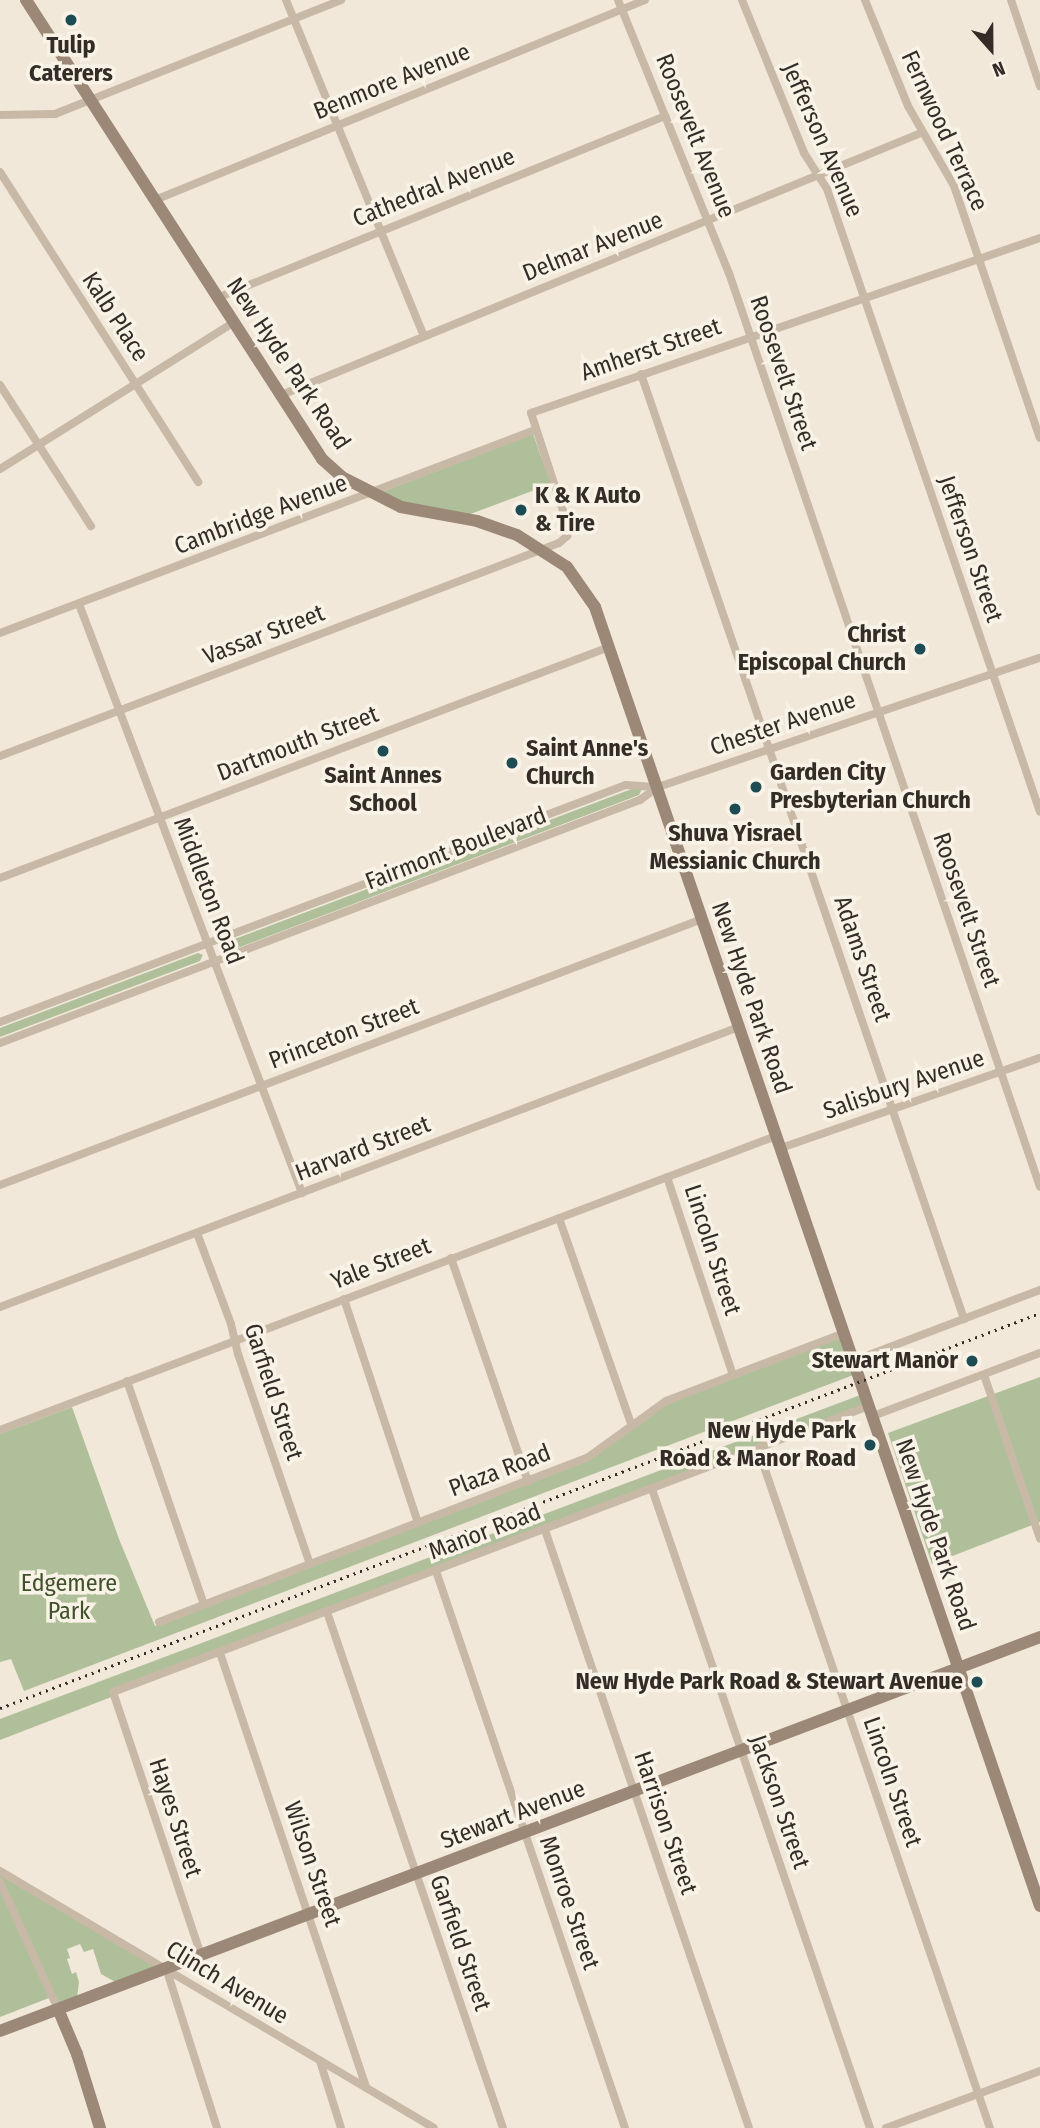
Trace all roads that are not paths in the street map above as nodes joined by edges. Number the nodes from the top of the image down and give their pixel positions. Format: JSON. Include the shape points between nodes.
{"nodes":[{"id":1,"x":26,"y":0,"type":"edge"},
{"id":2,"x":286,"y":0,"type":"edge"},
{"id":3,"x":341,"y":0,"type":"edge"},
{"id":4,"x":618,"y":0,"type":"edge"},
{"id":5,"x":645,"y":0,"type":"edge"},
{"id":6,"x":741,"y":0,"type":"edge"},
{"id":7,"x":865,"y":0,"type":"edge"},
{"id":8,"x":1011,"y":0,"type":"edge"},
{"id":9,"x":622,"y":9,"type":"junction"},
{"id":10,"x":294,"y":19,"type":"junction"},
{"id":11,"x":1040,"y":86,"type":"edge"},
{"id":12,"x":93,"y":101,"type":"junction"},
{"id":13,"x":0,"y":115,"type":"edge"},
{"id":14,"x":666,"y":116,"type":"junction"},
{"id":15,"x":337,"y":125,"type":"junction"},
{"id":16,"x":921,"y":133,"type":"junction"},
{"id":17,"x":0,"y":172,"type":"edge"},
{"id":18,"x":818,"y":176,"type":"junction"},
{"id":19,"x":155,"y":200,"type":"junction"},
{"id":20,"x":708,"y":221,"type":"junction"},
{"id":21,"x":380,"y":231,"type":"junction"},
{"id":22,"x":1040,"y":237,"type":"edge"},
{"id":23,"x":978,"y":259,"type":"junction"},
{"id":24,"x":734,"y":288,"type":"joint"},
{"id":25,"x":217,"y":298,"type":"junction"},
{"id":26,"x":864,"y":298,"type":"junction"},
{"id":27,"x":233,"y":323,"type":"junction"},
{"id":28,"x":424,"y":337,"type":"junction"},
{"id":29,"x":750,"y":337,"type":"junction"},
{"id":30,"x":641,"y":374,"type":"junction"},
{"id":31,"x":134,"y":383,"type":"junction"},
{"id":32,"x":0,"y":385,"type":"edge"},
{"id":33,"x":279,"y":396,"type":"junction"},
{"id":34,"x":535,"y":430,"type":"junction"},
{"id":35,"x":1040,"y":439,"type":"edge"},
{"id":36,"x":38,"y":444,"type":"junction"},
{"id":37,"x":0,"y":469,"type":"edge"},
{"id":38,"x":198,"y":482,"type":"dead end"},
{"id":39,"x":371,"y":494,"type":"junction"},
{"id":40,"x":91,"y":526,"type":"dead end"},
{"id":41,"x":542,"y":550,"type":"junction"},
{"id":42,"x":79,"y":604,"type":"junction"},
{"id":43,"x":0,"y":633,"type":"edge"},
{"id":44,"x":609,"y":647,"type":"junction"},
{"id":45,"x":1040,"y":658,"type":"edge"},
{"id":46,"x":993,"y":674,"type":"junction"},
{"id":47,"x":119,"y":710,"type":"junction"},
{"id":48,"x":878,"y":713,"type":"junction"},
{"id":49,"x":770,"y":749,"type":"junction"},
{"id":50,"x":0,"y":756,"type":"edge"},
{"id":51,"x":658,"y":787,"type":"junction"},
{"id":52,"x":1040,"y":812,"type":"edge"},
{"id":53,"x":159,"y":817,"type":"junction"},
{"id":54,"x":0,"y":878,"type":"edge"},
{"id":55,"x":702,"y":919,"type":"junction"},
{"id":56,"x":207,"y":943,"type":"junction"},
{"id":57,"x":214,"y":961,"type":"junction"},
{"id":58,"x":0,"y":1022,"type":"edge"},
{"id":59,"x":739,"y":1027,"type":"junction"},
{"id":60,"x":0,"y":1043,"type":"edge"},
{"id":61,"x":1040,"y":1058,"type":"edge"},
{"id":62,"x":1001,"y":1072,"type":"junction"},
{"id":63,"x":261,"y":1086,"type":"junction"},
{"id":64,"x":893,"y":1109,"type":"junction"},
{"id":65,"x":778,"y":1142,"type":"junction"},
{"id":66,"x":667,"y":1177,"type":"junction"},
{"id":67,"x":0,"y":1185,"type":"edge"},
{"id":68,"x":1040,"y":1187,"type":"edge"},
{"id":69,"x":302,"y":1193,"type":"junction"},
{"id":70,"x":559,"y":1218,"type":"junction"},
{"id":71,"x":197,"y":1233,"type":"junction"},
{"id":72,"x":451,"y":1258,"type":"junction"},
{"id":73,"x":1040,"y":1290,"type":"edge"},
{"id":74,"x":344,"y":1299,"type":"junction"},
{"id":75,"x":0,"y":1307,"type":"edge"},
{"id":76,"x":964,"y":1319,"type":"junction"},
{"id":77,"x":844,"y":1333,"type":"junction"},
{"id":78,"x":235,"y":1341,"type":"junction"},
{"id":79,"x":1040,"y":1353,"type":"edge"},
{"id":80,"x":853,"y":1361,"type":"junction"},
{"id":81,"x":733,"y":1375,"type":"junction"},
{"id":82,"x":984,"y":1375,"type":"junction"},
{"id":83,"x":127,"y":1381,"type":"junction"},
{"id":84,"x":871,"y":1411,"type":"junction"},
{"id":85,"x":632,"y":1427,"type":"junction"},
{"id":86,"x":0,"y":1430,"type":"edge"},
{"id":87,"x":758,"y":1448,"type":"junction"},
{"id":88,"x":528,"y":1482,"type":"junction"},
{"id":89,"x":652,"y":1489,"type":"junction"},
{"id":90,"x":418,"y":1524,"type":"junction"},
{"id":91,"x":545,"y":1530,"type":"junction"},
{"id":92,"x":1040,"y":1539,"type":"edge"},
{"id":93,"x":310,"y":1564,"type":"junction"},
{"id":94,"x":436,"y":1571,"type":"junction"},
{"id":95,"x":204,"y":1604,"type":"junction"},
{"id":96,"x":327,"y":1612,"type":"junction"},
{"id":97,"x":159,"y":1622,"type":"dead end"},
{"id":98,"x":1040,"y":1637,"type":"edge"},
{"id":99,"x":220,"y":1653,"type":"junction"},
{"id":100,"x":958,"y":1668,"type":"junction"},
{"id":101,"x":113,"y":1692,"type":"joint"},
{"id":102,"x":847,"y":1710,"type":"junction"},
{"id":103,"x":741,"y":1751,"type":"junction"},
{"id":104,"x":634,"y":1791,"type":"junction"},
{"id":105,"x":525,"y":1832,"type":"junction"},
{"id":106,"x":0,"y":1871,"type":"edge"},
{"id":107,"x":416,"y":1874,"type":"junction"},
{"id":108,"x":0,"y":1882,"type":"edge"},
{"id":109,"x":1040,"y":1906,"type":"edge"},
{"id":110,"x":309,"y":1914,"type":"junction"},
{"id":111,"x":201,"y":1955,"type":"junction"},
{"id":112,"x":166,"y":1968,"type":"junction"},
{"id":113,"x":58,"y":2009,"type":"junction"},
{"id":114,"x":0,"y":2031,"type":"edge"},
{"id":115,"x":320,"y":2061,"type":"junction"},
{"id":116,"x":1040,"y":2071,"type":"edge"},
{"id":117,"x":366,"y":2088,"type":"junction"},
{"id":118,"x":979,"y":2093,"type":"junction"},
{"id":119,"x":100,"y":2128,"type":"edge"},
{"id":120,"x":217,"y":2128,"type":"edge"},
{"id":121,"x":341,"y":2128,"type":"edge"},
{"id":122,"x":434,"y":2128,"type":"edge"},
{"id":123,"x":503,"y":2128,"type":"edge"},
{"id":124,"x":625,"y":2128,"type":"edge"},
{"id":125,"x":749,"y":2128,"type":"edge"},
{"id":126,"x":870,"y":2128,"type":"edge"},
{"id":127,"x":886,"y":2128,"type":"edge"},
{"id":128,"x":990,"y":2128,"type":"edge"}],
"edges":[{"from":1,"to":12,"type":"main road","name":"New Hyde Park Road"},
{"from":2,"to":10,"type":"street"},
{"from":3,"to":10,"type":"street"},
{"from":4,"to":9,"type":"street","name":"Roosevelt Avenue"},
{"from":5,"to":9,"type":"street","name":"Benmore Avenue"},
{"from":6,"to":18,"type":"street","name":"Jefferson Avenue","via":[[804,153]]},
{"from":7,"to":16,"type":"street","name":"Fernwood Terrace"},
{"from":8,"to":11,"type":"street"},
{"from":9,"to":14,"type":"street","name":"Roosevelt Avenue"},
{"from":9,"to":15,"type":"street","name":"Benmore Avenue"},
{"from":10,"to":12,"type":"street"},
{"from":10,"to":15,"type":"street"},
{"from":12,"to":13,"type":"street","via":[[55,114]]},
{"from":12,"to":19,"type":"main road","name":"New Hyde Park Road"},
{"from":14,"to":20,"type":"street","name":"Roosevelt Avenue"},
{"from":14,"to":21,"type":"street","name":"Cathedral Avenue"},
{"from":15,"to":19,"type":"street","name":"Benmore Avenue"},
{"from":15,"to":21,"type":"street"},
{"from":16,"to":18,"type":"street","name":"Delmar Avenue"},
{"from":16,"to":23,"type":"street","name":"Fernwood Terrace","via":[[954,186]]},
{"from":17,"to":31,"type":"street","name":"Kalb Place"},
{"from":18,"to":20,"type":"street","name":"Delmar Avenue"},
{"from":18,"to":26,"type":"street","name":"Jefferson Avenue","via":[[827,189]]},
{"from":19,"to":25,"type":"main road","name":"New Hyde Park Road"},
{"from":20,"to":24,"type":"street","name":"Roosevelt Avenue"},
{"from":20,"to":28,"type":"street","name":"Delmar Avenue"},
{"from":21,"to":25,"type":"street","name":"Cathedral Avenue"},
{"from":21,"to":28,"type":"street"},
{"from":22,"to":23,"type":"street"},
{"from":23,"to":26,"type":"street","name":"Amherst Street"},
{"from":23,"to":35,"type":"street","name":"Fernwood Terrace"},
{"from":24,"to":29,"type":"street","name":"Roosevelt Street"},
{"from":25,"to":27,"type":"main road","name":"New Hyde Park Road"},
{"from":26,"to":29,"type":"street","name":"Amherst Street"},
{"from":26,"to":46,"type":"street","name":"Jefferson Street"},
{"from":27,"to":31,"type":"street"},
{"from":27,"to":33,"type":"main road","name":"New Hyde Park Road"},
{"from":28,"to":33,"type":"street","name":"Delmar Avenue"},
{"from":29,"to":30,"type":"street","name":"Amherst Street"},
{"from":29,"to":48,"type":"street","name":"Roosevelt Street"},
{"from":30,"to":34,"type":"street","name":"Amherst Street","via":[[531,412]]},
{"from":30,"to":49,"type":"street","name":"Adams Street"},
{"from":31,"to":36,"type":"street"},
{"from":31,"to":38,"type":"street","name":"Kalb Place"},
{"from":32,"to":36,"type":"street"},
{"from":33,"to":39,"type":"main road","name":"New Hyde Park Road","via":[[321,459]]},
{"from":34,"to":39,"type":"street","name":"Cambridge Avenue"},
{"from":34,"to":41,"type":"street","name":"Vassar Street","via":[[568,526],[567,536]]},
{"from":36,"to":37,"type":"street"},
{"from":36,"to":40,"type":"street"},
{"from":39,"to":41,"type":"main road","name":"New Hyde Park Road","via":[[412,510],[495,526]]},
{"from":39,"to":42,"type":"street","name":"Cambridge Avenue"},
{"from":41,"to":44,"type":"main road","name":"New Hyde Park Road","via":[[579,582],[595,607]]},
{"from":41,"to":47,"type":"street","name":"Vassar Street"},
{"from":42,"to":43,"type":"street","name":"Cambridge Avenue"},
{"from":42,"to":47,"type":"street","name":"Middleton Road"},
{"from":44,"to":51,"type":"main road","name":"New Hyde Park Road"},
{"from":44,"to":53,"type":"street","name":"Dartmouth Street"},
{"from":45,"to":46,"type":"street","name":"Chester Avenue"},
{"from":46,"to":48,"type":"street","name":"Chester Avenue"},
{"from":46,"to":52,"type":"street","name":"Jefferson Street"},
{"from":47,"to":50,"type":"street","name":"Vassar Street"},
{"from":47,"to":53,"type":"street","name":"Middleton Road"},
{"from":48,"to":49,"type":"street","name":"Chester Avenue"},
{"from":48,"to":62,"type":"street","name":"Roosevelt Street"},
{"from":49,"to":51,"type":"street","name":"Chester Avenue"},
{"from":49,"to":64,"type":"street","name":"Adams Street"},
{"from":51,"to":55,"type":"main road","name":"New Hyde Park Road"},
{"from":51,"to":56,"type":"street","name":"Fairmont Boulevard","via":[[626,785]]},
{"from":51,"to":57,"type":"street","name":"Fairmont Boulevard","via":[[640,800]]},
{"from":53,"to":54,"type":"street","name":"Dartmouth Street"},
{"from":53,"to":56,"type":"street","name":"Middleton Road"},
{"from":55,"to":59,"type":"main road","name":"New Hyde Park Road"},
{"from":55,"to":63,"type":"street","name":"Princeton Street"},
{"from":56,"to":57,"type":"street","name":"Middleton Road"},
{"from":56,"to":58,"type":"street","name":"Fairmont Boulevard"},
{"from":57,"to":60,"type":"street","name":"Fairmont Boulevard"},
{"from":57,"to":63,"type":"street","name":"Middleton Road"},
{"from":59,"to":65,"type":"main road","name":"New Hyde Park Road"},
{"from":59,"to":69,"type":"street","name":"Harvard Street"},
{"from":61,"to":62,"type":"street","name":"Salisbury Avenue"},
{"from":62,"to":64,"type":"street","name":"Salisbury Avenue"},
{"from":62,"to":68,"type":"street","name":"Roosevelt Street"},
{"from":63,"to":67,"type":"street","name":"Princeton Street"},
{"from":63,"to":69,"type":"street","name":"Middleton Road"},
{"from":64,"to":65,"type":"street","name":"Salisbury Avenue"},
{"from":64,"to":76,"type":"street","name":"Adams Street"},
{"from":65,"to":66,"type":"street","name":"Yale Street"},
{"from":65,"to":77,"type":"main road","name":"New Hyde Park Road"},
{"from":66,"to":70,"type":"street","name":"Yale Street"},
{"from":66,"to":81,"type":"street","name":"Lincoln Street"},
{"from":69,"to":71,"type":"street","name":"Harvard Street"},
{"from":70,"to":72,"type":"street","name":"Yale Street"},
{"from":70,"to":85,"type":"street"},
{"from":71,"to":75,"type":"street","name":"Harvard Street"},
{"from":71,"to":78,"type":"street","name":"Garfield Street"},
{"from":72,"to":74,"type":"street","name":"Yale Street"},
{"from":72,"to":88,"type":"street"},
{"from":73,"to":76,"type":"street"},
{"from":74,"to":78,"type":"street","name":"Yale Street"},
{"from":74,"to":90,"type":"street"},
{"from":76,"to":80,"type":"street"},
{"from":77,"to":80,"type":"main road","name":"New Hyde Park Road"},
{"from":77,"to":81,"type":"street","name":"Plaza Road"},
{"from":78,"to":83,"type":"street","name":"Yale Street"},
{"from":78,"to":93,"type":"street","name":"Garfield Street"},
{"from":79,"to":82,"type":"street","name":"Manor Road"},
{"from":80,"to":84,"type":"main road","name":"New Hyde Park Road"},
{"from":81,"to":85,"type":"street","name":"Plaza Road","via":[[666,1401]]},
{"from":82,"to":84,"type":"street","name":"Manor Road"},
{"from":82,"to":92,"type":"street"},
{"from":83,"to":86,"type":"street","name":"Yale Street"},
{"from":83,"to":95,"type":"street"},
{"from":84,"to":87,"type":"street","name":"Manor Road"},
{"from":84,"to":100,"type":"main road","name":"New Hyde Park Road"},
{"from":85,"to":88,"type":"street","name":"Plaza Road","via":[[598,1452]]},
{"from":87,"to":89,"type":"street","name":"Manor Road"},
{"from":87,"to":102,"type":"street","name":"Lincoln Street"},
{"from":88,"to":90,"type":"street","name":"Plaza Road"},
{"from":89,"to":91,"type":"street","name":"Manor Road"},
{"from":89,"to":103,"type":"street","name":"Jackson Street"},
{"from":90,"to":93,"type":"street","name":"Plaza Road"},
{"from":91,"to":94,"type":"street","name":"Manor Road"},
{"from":91,"to":104,"type":"street","name":"Harrison Street"},
{"from":93,"to":95,"type":"street","name":"Plaza Road"},
{"from":94,"to":96,"type":"street","name":"Manor Road"},
{"from":94,"to":105,"type":"street","name":"Monroe Street"},
{"from":95,"to":97,"type":"street","name":"Plaza Road"},
{"from":96,"to":99,"type":"street","name":"Manor Road"},
{"from":96,"to":107,"type":"street","name":"Garfield Street"},
{"from":98,"to":100,"type":"main road","name":"Stewart Avenue"},
{"from":99,"to":101,"type":"street","name":"Manor Road"},
{"from":99,"to":110,"type":"street","name":"Wilson Street"},
{"from":100,"to":102,"type":"main road","name":"Stewart Avenue"},
{"from":100,"to":109,"type":"main road","name":"New Hyde Park Road"},
{"from":101,"to":111,"type":"street","name":"Hayes Street"},
{"from":102,"to":103,"type":"main road","name":"Stewart Avenue"},
{"from":102,"to":118,"type":"street","name":"Lincoln Street"},
{"from":103,"to":104,"type":"main road","name":"Stewart Avenue"},
{"from":103,"to":126,"type":"street","name":"Jackson Street"},
{"from":104,"to":105,"type":"main road","name":"Stewart Avenue"},
{"from":104,"to":125,"type":"street","name":"Harrison Street"},
{"from":105,"to":107,"type":"main road","name":"Stewart Avenue"},
{"from":105,"to":124,"type":"street","name":"Monroe Street"},
{"from":106,"to":112,"type":"street","name":"Clinch Avenue"},
{"from":107,"to":110,"type":"main road","name":"Stewart Avenue"},
{"from":107,"to":123,"type":"street","name":"Garfield Street"},
{"from":108,"to":113,"type":"street"},
{"from":110,"to":111,"type":"main road","name":"Stewart Avenue"},
{"from":110,"to":117,"type":"street","name":"Wilson Street"},
{"from":111,"to":112,"type":"main road","name":"Stewart Avenue"},
{"from":112,"to":113,"type":"main road","name":"Stewart Avenue"},
{"from":112,"to":115,"type":"street","name":"Clinch Avenue"},
{"from":112,"to":120,"type":"street"},
{"from":113,"to":114,"type":"main road","name":"Stewart Avenue"},
{"from":113,"to":119,"type":"main road"},
{"from":115,"to":117,"type":"street","name":"Clinch Avenue"},
{"from":115,"to":121,"type":"street"},
{"from":116,"to":118,"type":"street"},
{"from":117,"to":122,"type":"street","name":"Clinch Avenue"},
{"from":118,"to":127,"type":"street"},
{"from":118,"to":128,"type":"street","name":"Lincoln Street"}]}
